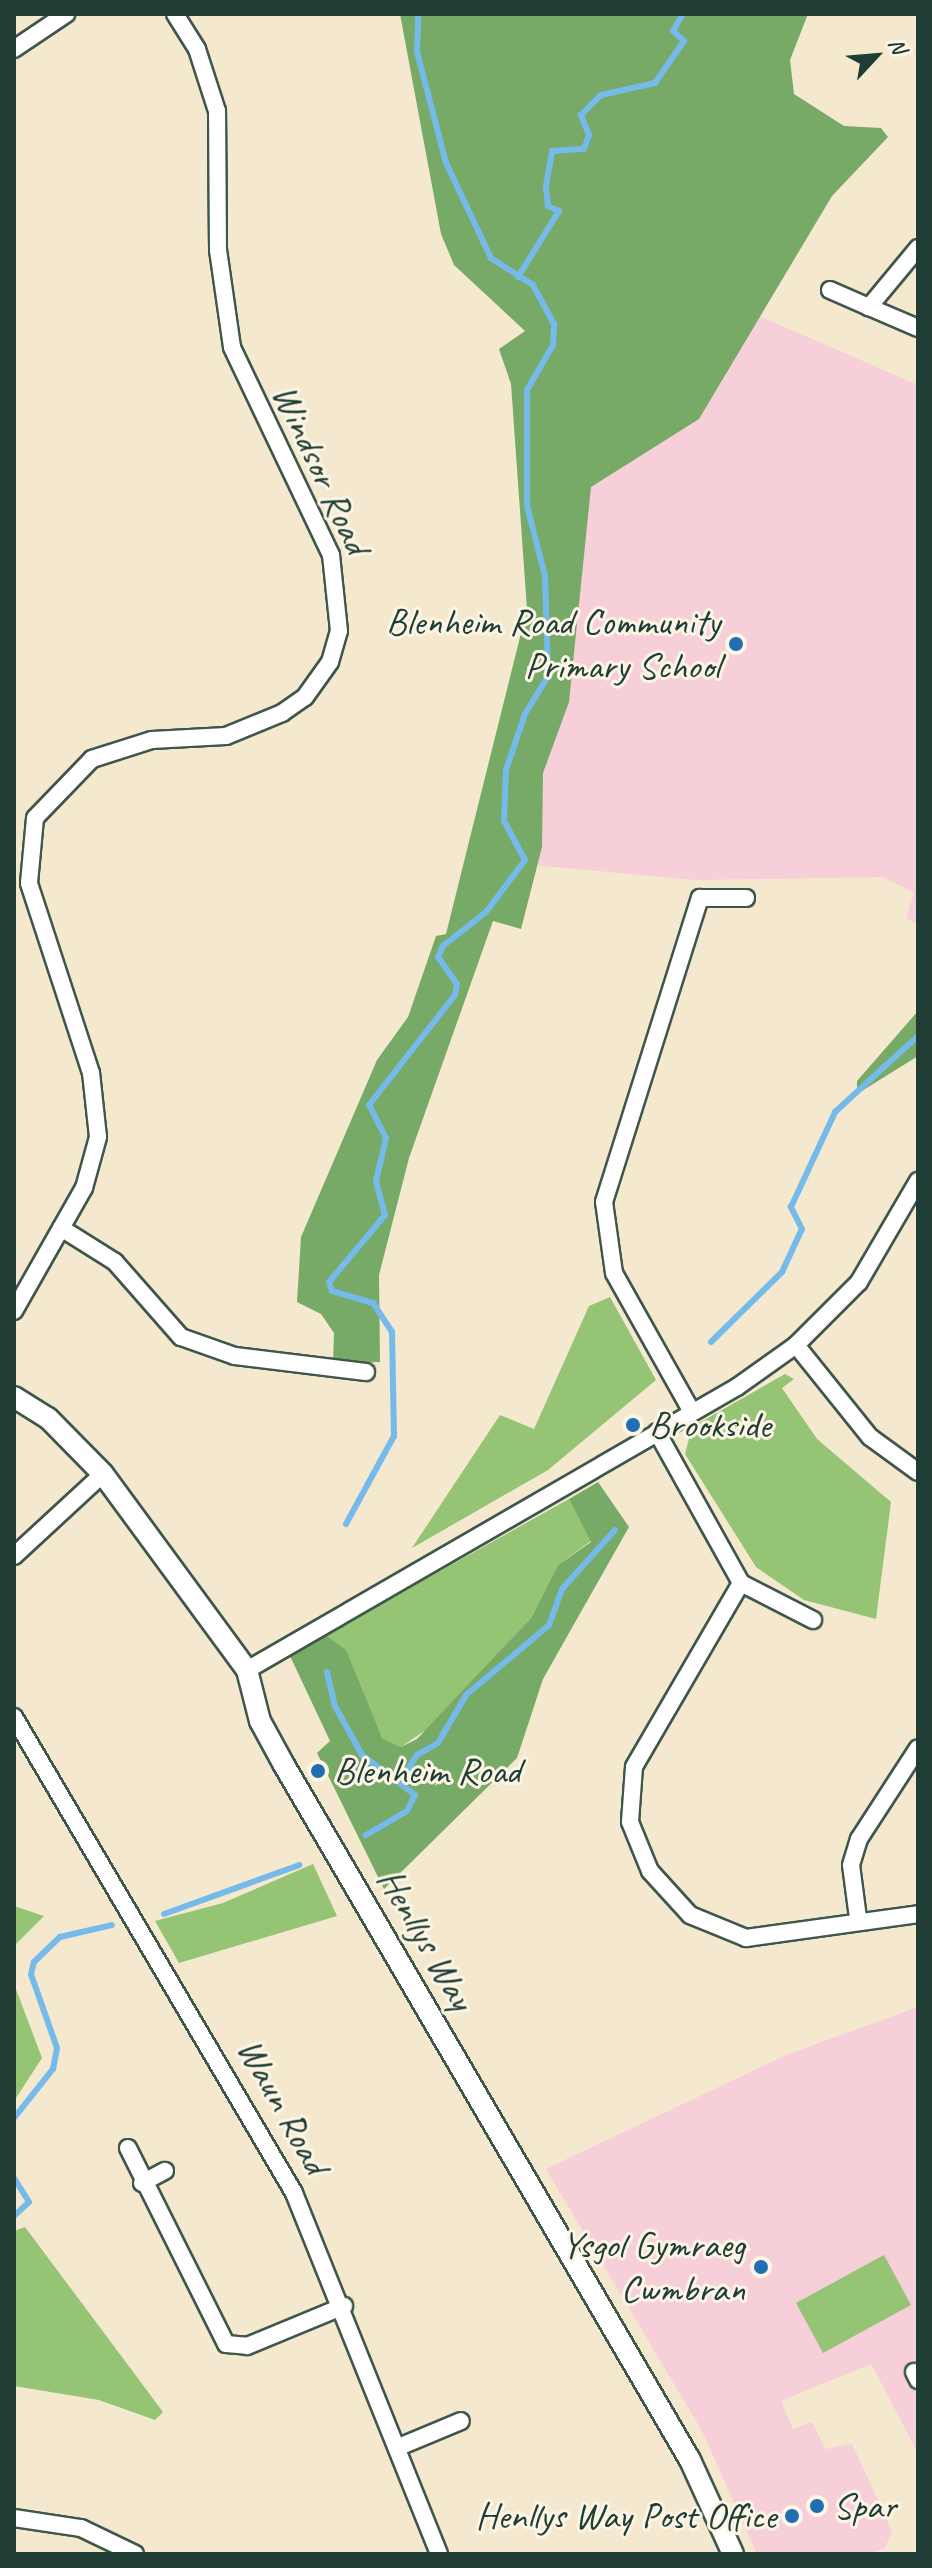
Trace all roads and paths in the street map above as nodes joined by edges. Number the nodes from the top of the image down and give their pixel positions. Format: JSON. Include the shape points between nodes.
{"nodes":[{"id":1,"x":66,"y":14,"type":"edge"},
{"id":2,"x":175,"y":14,"type":"edge"},
{"id":3,"x":14,"y":49,"type":"edge"},
{"id":4,"x":918,"y":248,"type":"edge"},
{"id":5,"x":830,"y":290,"type":"dead end"},
{"id":6,"x":869,"y":307,"type":"junction"},
{"id":7,"x":918,"y":328,"type":"edge"},
{"id":8,"x":746,"y":898,"type":"dead end"},
{"id":9,"x":918,"y":1181,"type":"edge"},
{"id":10,"x":61,"y":1228,"type":"junction"},
{"id":11,"x":14,"y":1311,"type":"edge"},
{"id":12,"x":796,"y":1345,"type":"junction"},
{"id":13,"x":366,"y":1372,"type":"dead end"},
{"id":14,"x":14,"y":1397,"type":"edge"},
{"id":15,"x":692,"y":1412,"type":"junction"},
{"id":16,"x":657,"y":1432,"type":"junction"},
{"id":17,"x":918,"y":1472,"type":"edge"},
{"id":18,"x":103,"y":1474,"type":"junction"},
{"id":19,"x":14,"y":1556,"type":"edge"},
{"id":20,"x":741,"y":1583,"type":"junction"},
{"id":21,"x":813,"y":1620,"type":"dead end"},
{"id":22,"x":247,"y":1670,"type":"junction"},
{"id":23,"x":14,"y":1717,"type":"edge"},
{"id":24,"x":918,"y":1748,"type":"edge"},
{"id":25,"x":918,"y":1914,"type":"edge"},
{"id":26,"x":858,"y":1918,"type":"junction"},
{"id":27,"x":128,"y":2148,"type":"dead end"},
{"id":28,"x":165,"y":2171,"type":"dead end"},
{"id":29,"x":142,"y":2183,"type":"junction"},
{"id":30,"x":344,"y":2306,"type":"junction"},
{"id":31,"x":461,"y":2421,"type":"dead end"},
{"id":32,"x":399,"y":2447,"type":"junction"},
{"id":33,"x":14,"y":2518,"type":"edge"},
{"id":34,"x":135,"y":2554,"type":"edge"},
{"id":35,"x":439,"y":2554,"type":"edge"},
{"id":36,"x":733,"y":2554,"type":"edge"}],
"edges":[{"from":1,"to":3,"type":"street"},
{"from":2,"to":10,"type":"street","name":"Windsor Road","via":[[197,49],[217,111],[218,253],[232,347],[331,555],[341,609],[330,662],[305,697],[282,713],[226,736],[152,740],[92,759],[35,818],[29,883],[98,1111],[94,1158]]},
{"from":4,"to":6,"type":"street"},
{"from":5,"to":6,"type":"street"},
{"from":6,"to":7,"type":"street"},
{"from":8,"to":15,"type":"street","via":[[700,898],[604,1202],[614,1273]]},
{"from":9,"to":12,"type":"street","via":[[859,1282]]},
{"from":10,"to":11,"type":"street","name":"Windsor Road"},
{"from":10,"to":13,"type":"street","via":[[115,1262],[181,1337],[235,1356]]},
{"from":12,"to":15,"type":"street"},
{"from":12,"to":17,"type":"street","via":[[870,1437]]},
{"from":14,"to":18,"type":"street","name":"Henllys Way","via":[[48,1418]]},
{"from":15,"to":16,"type":"street"},
{"from":16,"to":20,"type":"street"},
{"from":16,"to":22,"type":"street"},
{"from":18,"to":19,"type":"street"},
{"from":18,"to":22,"type":"street","name":"Henllys Way"},
{"from":20,"to":21,"type":"street"},
{"from":20,"to":26,"type":"street","via":[[634,1767],[630,1822],[638,1847],[669,1893],[717,1931],[780,1936]]},
{"from":22,"to":36,"type":"street","name":"Henllys Way","via":[[260,1721],[284,1765],[690,2460]]},
{"from":23,"to":30,"type":"street","name":"Waun Road","via":[[244,2100]]},
{"from":24,"to":26,"type":"street","via":[[859,1839],[851,1865]]},
{"from":25,"to":26,"type":"street"},
{"from":27,"to":29,"type":"street"},
{"from":28,"to":29,"type":"street"},
{"from":29,"to":30,"type":"street","via":[[226,2344],[247,2346]]},
{"from":30,"to":32,"type":"street","name":"Waun Road"},
{"from":31,"to":32,"type":"street"},
{"from":32,"to":35,"type":"street","name":"Waun Road"},
{"from":33,"to":34,"type":"street","via":[[81,2528]]}]}
